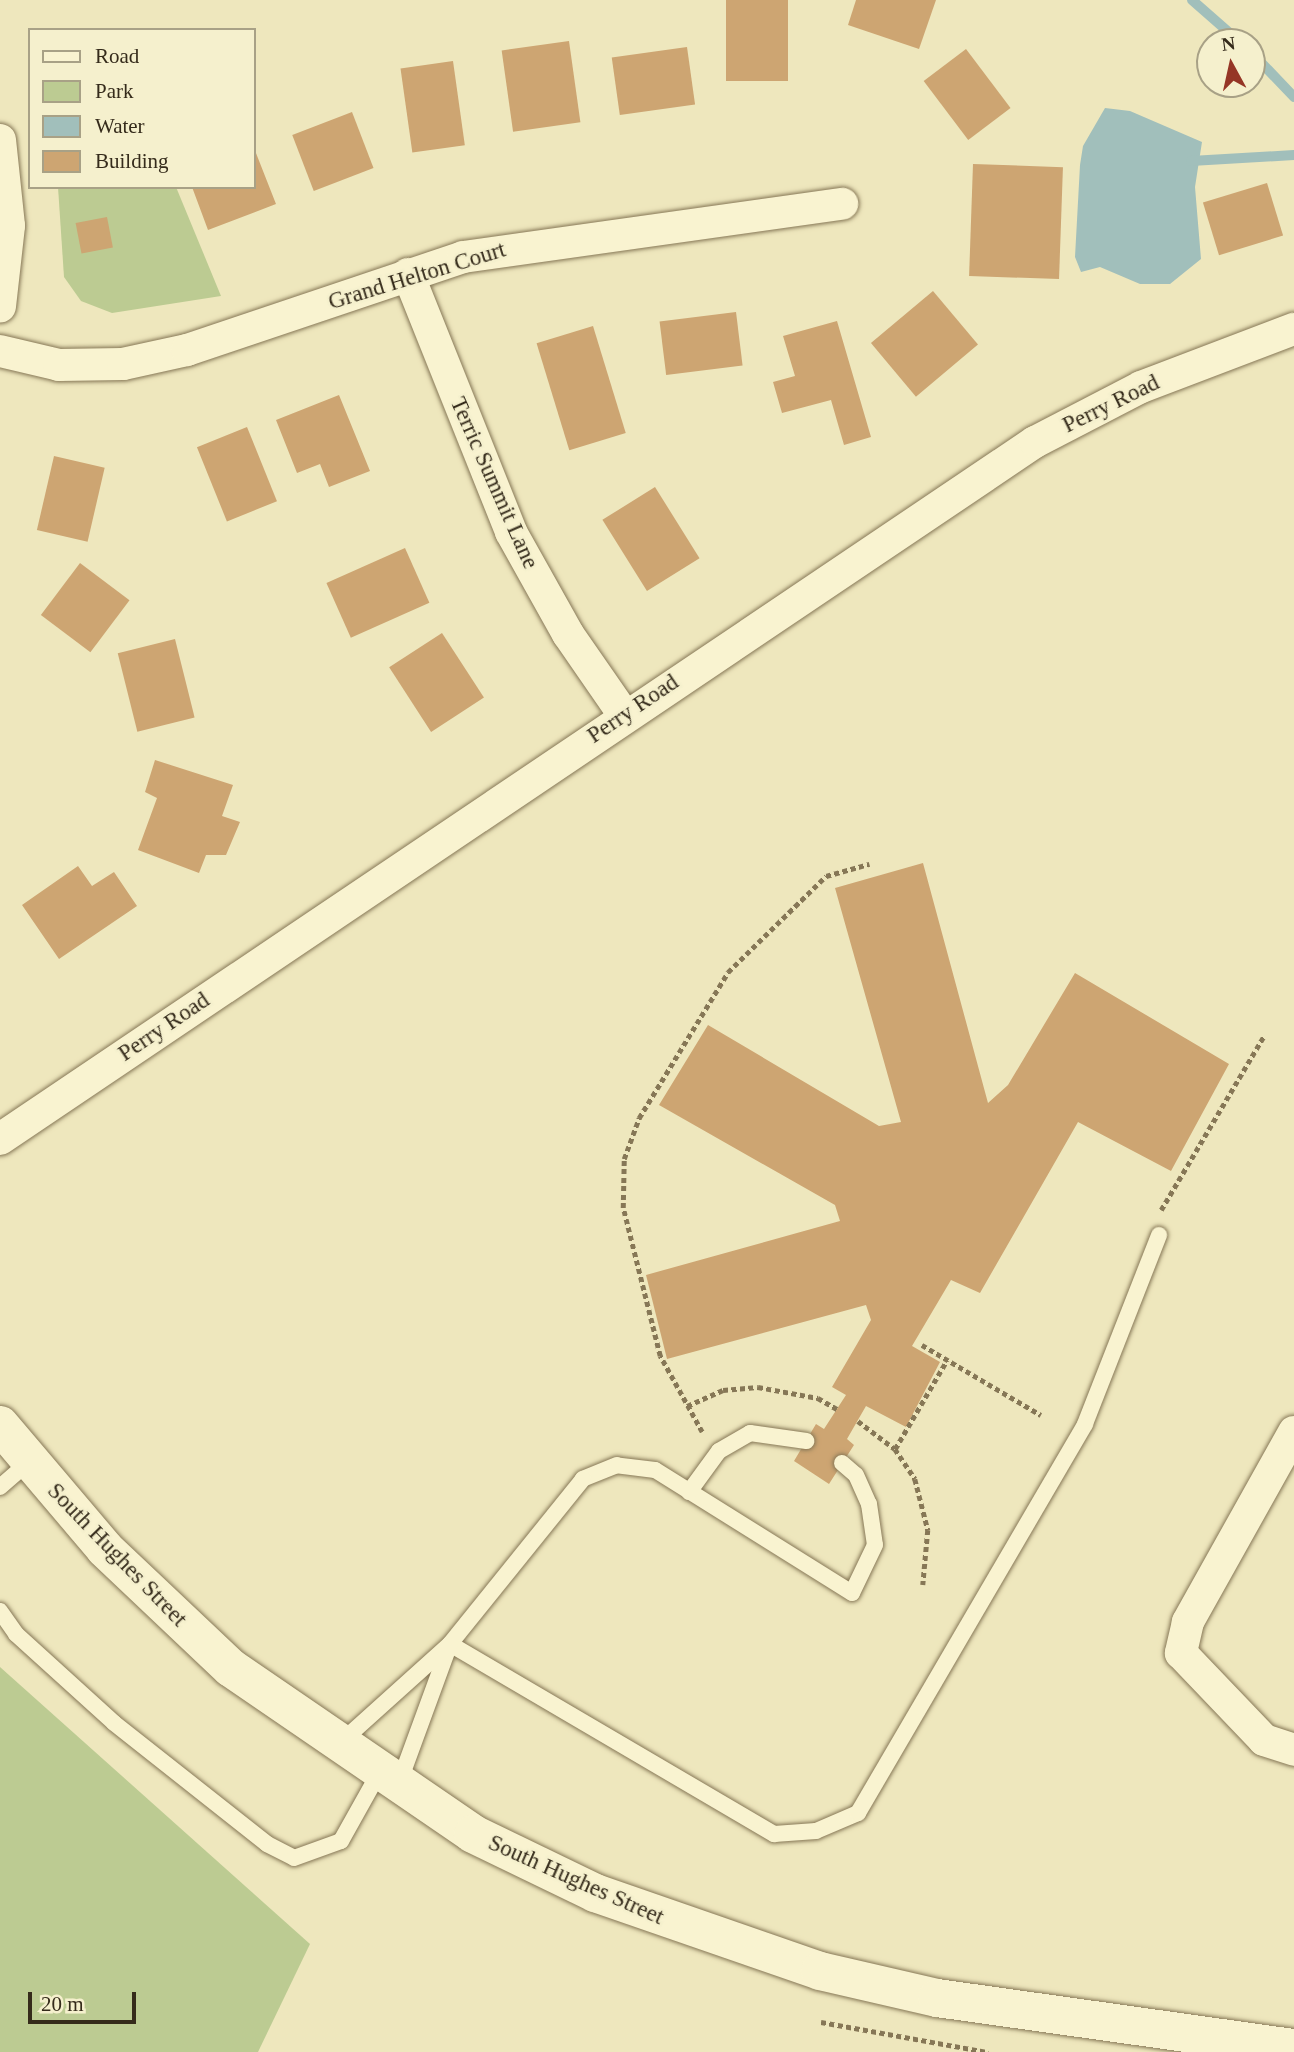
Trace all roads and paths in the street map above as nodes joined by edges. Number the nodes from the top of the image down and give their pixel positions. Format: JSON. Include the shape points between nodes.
{"nodes":[{"id":1,"x":0,"y":140,"type":"edge"},
{"id":2,"x":842,"y":204,"type":"dead end"},
{"id":3,"x":408,"y":274,"type":"junction"},
{"id":4,"x":0,"y":306,"type":"edge"},
{"id":5,"x":1294,"y":329,"type":"edge"},
{"id":6,"x":0,"y":351,"type":"edge"},
{"id":7,"x":624,"y":715,"type":"junction"},
{"id":8,"x":869,"y":864,"type":"dead end"},
{"id":9,"x":1264,"y":1036,"type":"dead end"},
{"id":10,"x":0,"y":1139,"type":"edge"},
{"id":11,"x":1158,"y":1234,"type":"joint"},
{"id":12,"x":922,"y":1345,"type":"dead end"},
{"id":13,"x":947,"y":1360,"type":"junction"},
{"id":14,"x":687,"y":1406,"type":"junction"},
{"id":15,"x":836,"y":1409,"type":"dead end"},
{"id":16,"x":1041,"y":1415,"type":"dead end"},
{"id":17,"x":858,"y":1422,"type":"dead end"},
{"id":18,"x":0,"y":1425,"type":"edge"},
{"id":19,"x":1294,"y":1432,"type":"edge"},
{"id":20,"x":806,"y":1441,"type":"dead end"},
{"id":21,"x":895,"y":1448,"type":"junction"},
{"id":22,"x":719,"y":1451,"type":"junction"},
{"id":23,"x":29,"y":1462,"type":"junction"},
{"id":24,"x":842,"y":1463,"type":"dead end"},
{"id":25,"x":0,"y":1487,"type":"edge"},
{"id":26,"x":689,"y":1492,"type":"junction"},
{"id":27,"x":923,"y":1585,"type":"dead end"},
{"id":28,"x":0,"y":1611,"type":"edge"},
{"id":29,"x":450,"y":1644,"type":"junction"},
{"id":30,"x":337,"y":1746,"type":"junction"},
{"id":31,"x":1294,"y":1750,"type":"edge"},
{"id":32,"x":389,"y":1779,"type":"junction"},
{"id":33,"x":821,"y":2022,"type":"dead end"},
{"id":34,"x":1294,"y":2048,"type":"edge"},
{"id":35,"x":988,"y":2052,"type":"edge"}],
"edges":[{"from":1,"to":4,"type":"street","via":[[9,226]]},
{"from":2,"to":3,"type":"street","name":"Grand Helton Court","via":[[519,245]]},
{"from":3,"to":6,"type":"street","name":"Grand Helton Court","via":[[187,350],[123,364],[59,365]]},
{"from":3,"to":7,"type":"street","name":"Terric Summit Lane","via":[[511,532],[568,634]]},
{"from":5,"to":7,"type":"street","name":"Perry Road","via":[[1141,387],[1035,442]]},
{"from":7,"to":10,"type":"street","name":"Perry Road"},
{"from":8,"to":14,"type":"path","via":[[826,876],[728,972],[639,1118],[624,1159],[623,1208],[638,1272],[660,1356]]},
{"from":9,"to":11,"type":"path","via":[[1161,1207]]},
{"from":11,"to":29,"type":"lane","via":[[1085,1424],[858,1813],[816,1831],[774,1834]]},
{"from":12,"to":13,"type":"path"},
{"from":13,"to":16,"type":"path"},
{"from":13,"to":21,"type":"path"},
{"from":14,"to":15,"type":"path","via":[[723,1390],[758,1387],[818,1398]]},
{"from":14,"to":22,"type":"path"},
{"from":17,"to":21,"type":"path"},
{"from":18,"to":23,"type":"street","name":"South Hughes Street"},
{"from":19,"to":31,"type":"street","via":[[1188,1622],[1181,1653],[1264,1740]]},
{"from":20,"to":22,"type":"lane","via":[[750,1433]]},
{"from":21,"to":27,"type":"path","via":[[915,1479],[928,1530]]},
{"from":22,"to":26,"type":"lane"},
{"from":23,"to":25,"type":"lane"},
{"from":23,"to":30,"type":"street","name":"South Hughes Street","via":[[176,1618],[231,1668]]},
{"from":24,"to":26,"type":"lane","via":[[856,1475],[869,1504],[875,1545],[852,1592]]},
{"from":26,"to":29,"type":"lane","via":[[654,1470],[617,1465],[583,1479]]},
{"from":28,"to":32,"type":"lane","via":[[16,1634],[114,1723],[257,1837],[294,1858],[341,1841]]},
{"from":29,"to":30,"type":"lane"},
{"from":29,"to":32,"type":"lane"},
{"from":30,"to":32,"type":"street","name":"South Hughes Street"},
{"from":32,"to":34,"type":"street","name":"South Hughes Street","via":[[473,1834],[595,1893],[820,1971],[1055,2019]]},
{"from":33,"to":35,"type":"path"}]}
